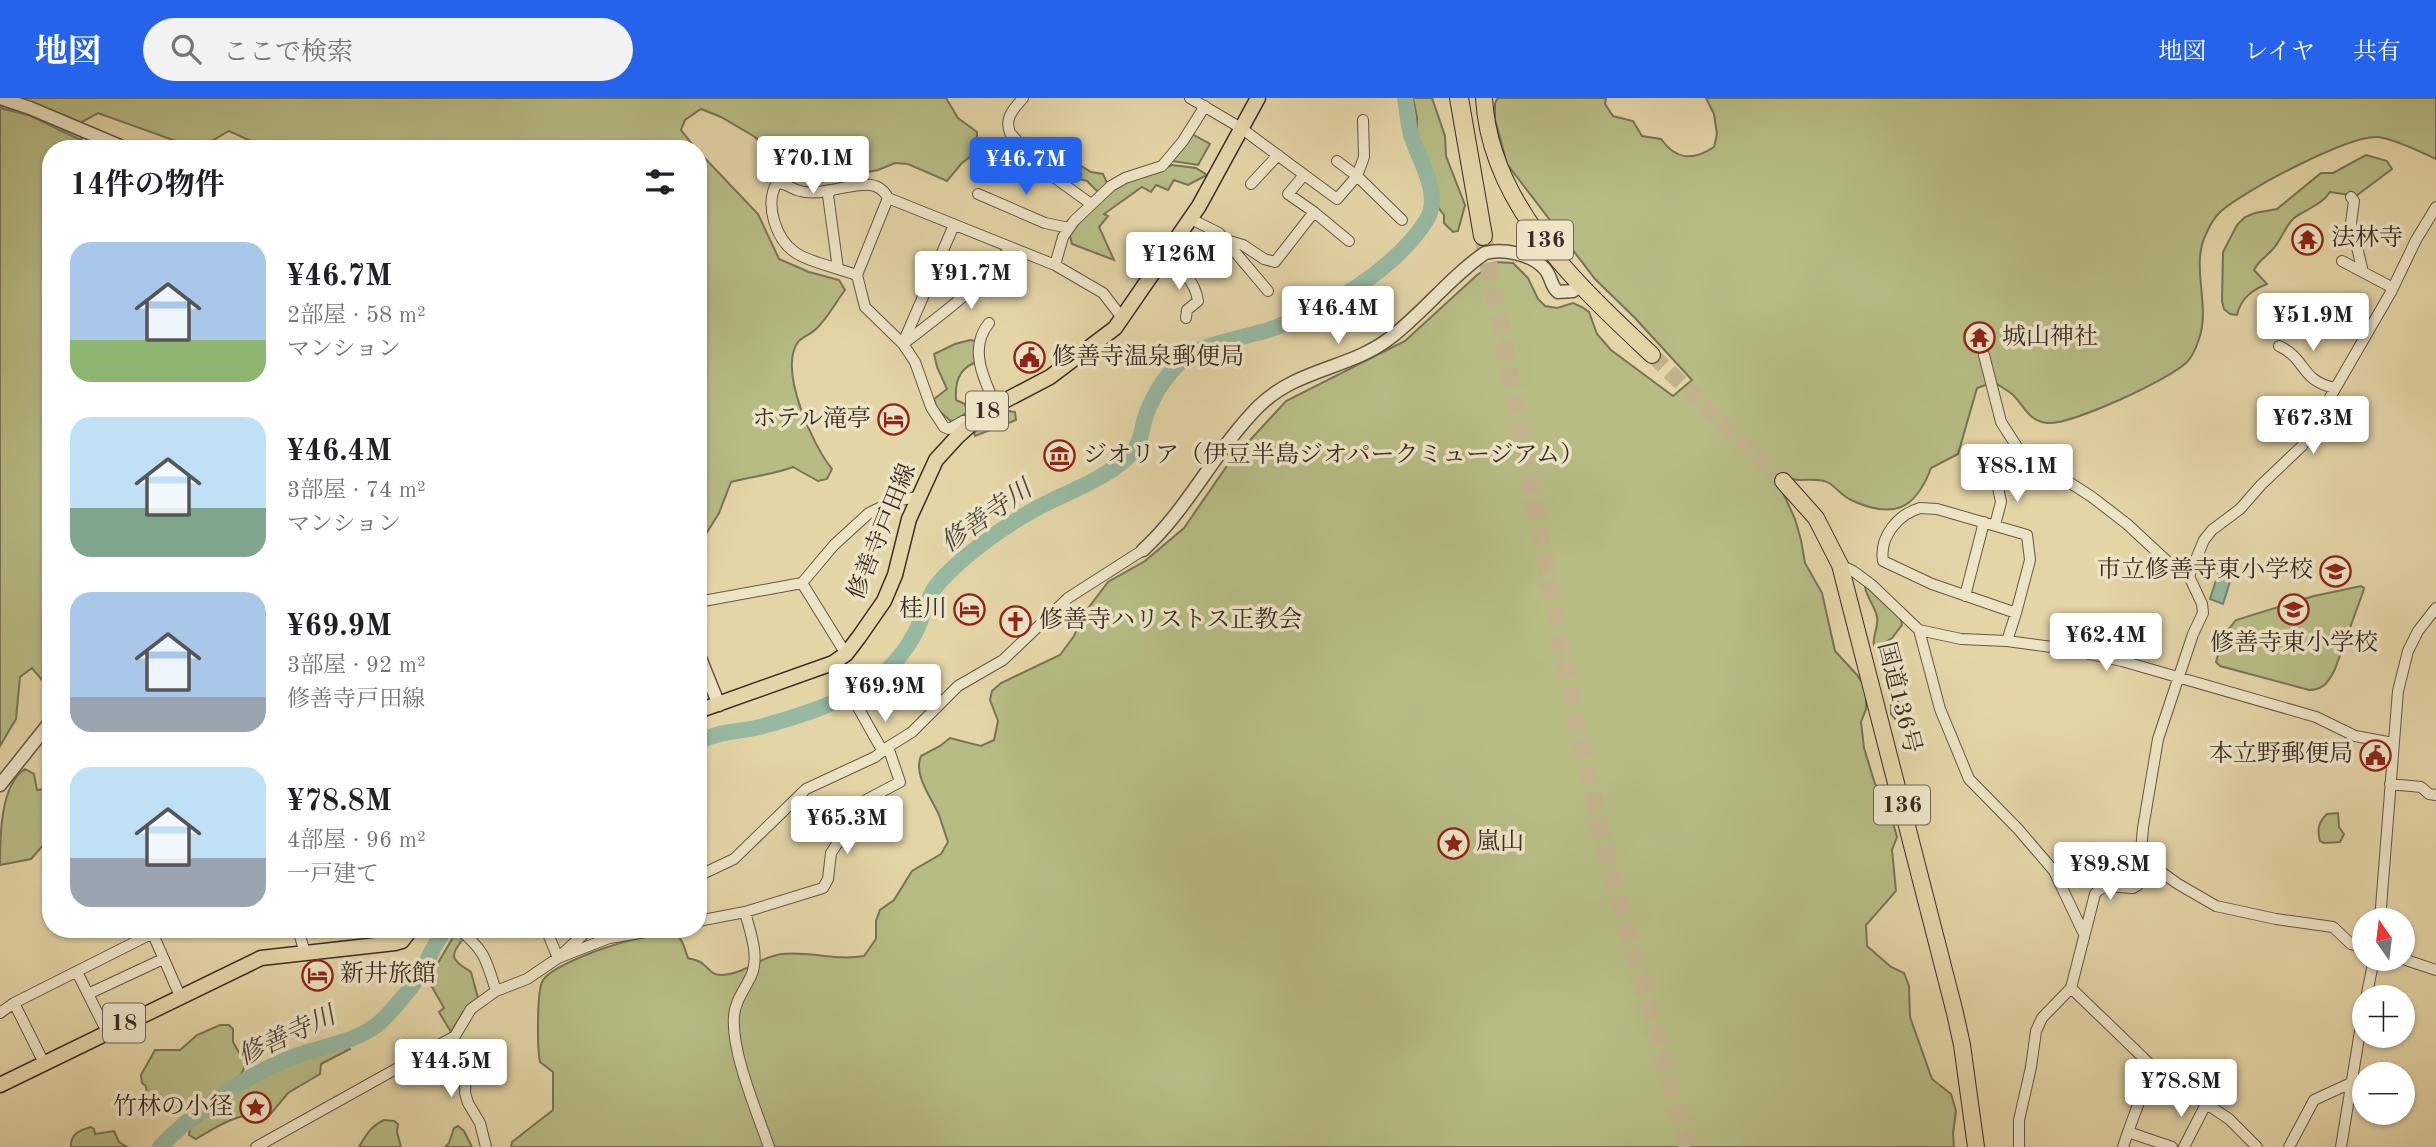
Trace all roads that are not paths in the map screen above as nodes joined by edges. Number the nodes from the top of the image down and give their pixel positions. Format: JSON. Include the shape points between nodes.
{"nodes":[{"id":1,"x":0,"y":98,"type":"edge"},
{"id":2,"x":1023,"y":98,"type":"edge"},
{"id":3,"x":1190,"y":98,"type":"edge"},
{"id":4,"x":1258,"y":98,"type":"edge"},
{"id":5,"x":1484,"y":98,"type":"edge"},
{"id":6,"x":1459,"y":102,"type":"edge"},
{"id":7,"x":1205,"y":106,"type":"junction"},
{"id":8,"x":1363,"y":120,"type":"dead end"},
{"id":9,"x":1241,"y":128,"type":"junction"},
{"id":10,"x":106,"y":140,"type":"edge"},
{"id":11,"x":1278,"y":155,"type":"junction"},
{"id":12,"x":1337,"y":161,"type":"dead end"},
{"id":13,"x":1304,"y":176,"type":"junction"},
{"id":14,"x":1357,"y":176,"type":"junction"},
{"id":15,"x":1251,"y":184,"type":"dead end"},
{"id":16,"x":831,"y":190,"type":"junction"},
{"id":17,"x":978,"y":194,"type":"dead end"},
{"id":18,"x":2351,"y":197,"type":"dead end"},
{"id":19,"x":888,"y":198,"type":"junction"},
{"id":20,"x":1091,"y":204,"type":"junction"},
{"id":21,"x":2436,"y":207,"type":"edge"},
{"id":22,"x":1314,"y":212,"type":"junction"},
{"id":23,"x":1402,"y":220,"type":"dead end"},
{"id":24,"x":2432,"y":220,"type":"edge"},
{"id":25,"x":1184,"y":223,"type":"junction"},
{"id":26,"x":954,"y":225,"type":"junction"},
{"id":27,"x":1069,"y":228,"type":"junction"},
{"id":28,"x":1483,"y":236,"type":"tunnel mouth"},
{"id":29,"x":1226,"y":240,"type":"junction"},
{"id":30,"x":1349,"y":241,"type":"dead end"},
{"id":31,"x":1010,"y":248,"type":"junction"},
{"id":32,"x":1166,"y":249,"type":"junction"},
{"id":33,"x":2342,"y":261,"type":"dead end"},
{"id":34,"x":1055,"y":265,"type":"junction"},
{"id":35,"x":838,"y":269,"type":"junction"},
{"id":36,"x":2363,"y":272,"type":"junction"},
{"id":37,"x":857,"y":275,"type":"junction"},
{"id":38,"x":1579,"y":286,"type":"junction"},
{"id":39,"x":2393,"y":288,"type":"junction"},
{"id":40,"x":1268,"y":291,"type":"dead end"},
{"id":41,"x":1123,"y":318,"type":"junction"},
{"id":42,"x":1186,"y":318,"type":"dead end"},
{"id":43,"x":989,"y":323,"type":"dead end"},
{"id":44,"x":902,"y":344,"type":"junction"},
{"id":45,"x":2279,"y":346,"type":"dead end"},
{"id":46,"x":1653,"y":355,"type":"tunnel mouth"},
{"id":47,"x":1984,"y":355,"type":"dead end"},
{"id":48,"x":2335,"y":388,"type":"junction"},
{"id":49,"x":996,"y":406,"type":"junction"},
{"id":50,"x":974,"y":422,"type":"junction"},
{"id":51,"x":1783,"y":481,"type":"tunnel mouth"},
{"id":52,"x":1997,"y":483,"type":"dead end"},
{"id":53,"x":918,"y":497,"type":"junction"},
{"id":54,"x":1990,"y":524,"type":"junction"},
{"id":55,"x":1143,"y":550,"type":"joint"},
{"id":56,"x":1840,"y":565,"type":"junction"},
{"id":57,"x":2189,"y":576,"type":"junction"},
{"id":58,"x":802,"y":583,"type":"junction"},
{"id":59,"x":1965,"y":596,"type":"junction"},
{"id":60,"x":707,"y":601,"type":"edge"},
{"id":61,"x":2436,"y":608,"type":"edge"},
{"id":62,"x":2016,"y":612,"type":"junction"},
{"id":63,"x":1919,"y":630,"type":"junction"},
{"id":64,"x":2007,"y":641,"type":"junction"},
{"id":65,"x":846,"y":654,"type":"junction"},
{"id":66,"x":833,"y":663,"type":"junction"},
{"id":67,"x":707,"y":675,"type":"edge"},
{"id":68,"x":2178,"y":676,"type":"junction"},
{"id":69,"x":719,"y":705,"type":"junction"},
{"id":70,"x":707,"y":708,"type":"edge"},
{"id":71,"x":42,"y":732,"type":"edge"},
{"id":72,"x":2393,"y":743,"type":"junction"},
{"id":73,"x":885,"y":748,"type":"junction"},
{"id":74,"x":2390,"y":784,"type":"junction"},
{"id":75,"x":0,"y":785,"type":"edge"},
{"id":76,"x":2436,"y":795,"type":"edge"},
{"id":77,"x":2140,"y":857,"type":"junction"},
{"id":78,"x":707,"y":872,"type":"edge"},
{"id":79,"x":2381,"y":908,"type":"edge"},
{"id":80,"x":745,"y":912,"type":"junction"},
{"id":81,"x":707,"y":919,"type":"edge"},
{"id":82,"x":2083,"y":932,"type":"junction"},
{"id":83,"x":142,"y":938,"type":"edge"},
{"id":84,"x":157,"y":938,"type":"edge"},
{"id":85,"x":301,"y":938,"type":"edge"},
{"id":86,"x":404,"y":938,"type":"edge"},
{"id":87,"x":471,"y":938,"type":"edge"},
{"id":88,"x":550,"y":938,"type":"edge"},
{"id":89,"x":579,"y":938,"type":"edge"},
{"id":90,"x":596,"y":938,"type":"edge"},
{"id":91,"x":2352,"y":944,"type":"edge"},
{"id":92,"x":305,"y":953,"type":"junction"},
{"id":93,"x":163,"y":958,"type":"junction"},
{"id":94,"x":558,"y":958,"type":"junction"},
{"id":95,"x":2415,"y":963,"type":"edge"},
{"id":96,"x":2436,"y":970,"type":"edge"},
{"id":97,"x":77,"y":972,"type":"junction"},
{"id":98,"x":2071,"y":988,"type":"junction"},
{"id":99,"x":496,"y":991,"type":"junction"},
{"id":100,"x":89,"y":994,"type":"junction"},
{"id":101,"x":180,"y":996,"type":"junction"},
{"id":102,"x":15,"y":1003,"type":"junction"},
{"id":103,"x":0,"y":1013,"type":"edge"},
{"id":104,"x":107,"y":1032,"type":"junction"},
{"id":105,"x":449,"y":1040,"type":"junction"},
{"id":106,"x":2357,"y":1048,"type":"edge"},
{"id":107,"x":44,"y":1063,"type":"junction"},
{"id":108,"x":2152,"y":1067,"type":"junction"},
{"id":109,"x":2351,"y":1083,"type":"junction"},
{"id":110,"x":0,"y":1085,"type":"edge"},
{"id":111,"x":2206,"y":1104,"type":"junction"},
{"id":112,"x":2128,"y":1132,"type":"junction"},
{"id":113,"x":256,"y":1147,"type":"edge"},
{"id":114,"x":486,"y":1147,"type":"edge"},
{"id":115,"x":769,"y":1147,"type":"edge"},
{"id":116,"x":1976,"y":1147,"type":"edge"},
{"id":117,"x":2019,"y":1147,"type":"edge"},
{"id":118,"x":2123,"y":1147,"type":"edge"},
{"id":119,"x":2172,"y":1147,"type":"edge"},
{"id":120,"x":2184,"y":1147,"type":"edge"},
{"id":121,"x":2257,"y":1147,"type":"edge"},
{"id":122,"x":2289,"y":1147,"type":"edge"},
{"id":123,"x":2341,"y":1147,"type":"edge"}],
"edges":[{"from":1,"to":10,"type":"street"},
{"from":2,"to":20,"type":"street","via":[[1009,116],[1010,133],[1044,170]]},
{"from":3,"to":7,"type":"street"},
{"from":4,"to":9,"type":"main road","name":"修善寺戸田線","number":"18"},
{"from":5,"to":38,"type":"highway","number":"136","via":[[1500,171],[1525,215]]},
{"from":6,"to":28,"type":"highway","number":"136"},
{"from":7,"to":9,"type":"street"},
{"from":7,"to":20,"type":"street","via":[[1162,166],[1125,178]]},
{"from":8,"to":14,"type":"street","via":[[1364,156]]},
{"from":9,"to":11,"type":"street"},
{"from":9,"to":25,"type":"main road","name":"修善寺戸田線","number":"18"},
{"from":11,"to":13,"type":"street"},
{"from":11,"to":15,"type":"street"},
{"from":12,"to":14,"type":"street"},
{"from":13,"to":14,"type":"street","via":[[1337,199]]},
{"from":13,"to":22,"type":"street","via":[[1287,195]]},
{"from":14,"to":23,"type":"street"},
{"from":16,"to":19,"type":"street","via":[[875,184]]},
{"from":16,"to":35,"type":"street","via":[[828,201]]},
{"from":16,"to":35,"type":"street","via":[[808,193],[777,183],[772,213],[788,247]]},
{"from":17,"to":27,"type":"street","via":[[1045,223]]},
{"from":18,"to":36,"type":"street","via":[[2351,223]]},
{"from":19,"to":26,"type":"street"},
{"from":19,"to":37,"type":"street"},
{"from":20,"to":27,"type":"street"},
{"from":21,"to":24,"type":"street"},
{"from":22,"to":29,"type":"street","via":[[1275,262],[1264,260],[1250,246]]},
{"from":22,"to":30,"type":"street"},
{"from":24,"to":39,"type":"street"},
{"from":25,"to":29,"type":"street","via":[[1209,227]]},
{"from":25,"to":32,"type":"main road","name":"修善寺戸田線","number":"18"},
{"from":26,"to":31,"type":"street"},
{"from":26,"to":44,"type":"street"},
{"from":27,"to":34,"type":"street"},
{"from":29,"to":40,"type":"street"},
{"from":31,"to":34,"type":"street"},
{"from":31,"to":44,"type":"street","via":[[970,292]]},
{"from":32,"to":41,"type":"main road","name":"修善寺戸田線","number":"18"},
{"from":32,"to":42,"type":"street","via":[[1197,295]]},
{"from":33,"to":36,"type":"street"},
{"from":34,"to":41,"type":"street","via":[[1103,293]]},
{"from":35,"to":37,"type":"street"},
{"from":36,"to":39,"type":"street"},
{"from":37,"to":44,"type":"street","via":[[865,307]]},
{"from":38,"to":46,"type":"highway","number":"136"},
{"from":38,"to":55,"type":"street","via":[[1558,292],[1545,268],[1533,260],[1504,251],[1485,253],[1390,338],[1304,375],[1260,405],[1172,522]]},
{"from":39,"to":48,"type":"street"},
{"from":41,"to":49,"type":"main road","name":"修善寺戸田線","number":"18","via":[[1072,362]]},
{"from":43,"to":49,"type":"street","via":[[982,332],[979,362]]},
{"from":44,"to":50,"type":"street","via":[[915,362],[944,428]]},
{"from":45,"to":48,"type":"street","via":[[2295,355],[2315,382]]},
{"from":47,"to":57,"type":"street","via":[[2001,422],[2019,450],[2100,503]]},
{"from":48,"to":57,"type":"street","via":[[2302,446],[2204,540]]},
{"from":49,"to":50,"type":"main road","name":"修善寺戸田線","number":"18"},
{"from":50,"to":53,"type":"main road","name":"修善寺戸田線","number":"18","via":[[936,460]]},
{"from":51,"to":56,"type":"highway","name":"国道136号","number":"136","via":[[1816,518]]},
{"from":52,"to":54,"type":"street","via":[[2001,502]]},
{"from":53,"to":58,"type":"street","via":[[894,501],[869,513]]},
{"from":53,"to":65,"type":"main road","name":"修善寺戸田線","number":"18","via":[[889,590]]},
{"from":54,"to":59,"type":"street"},
{"from":54,"to":59,"type":"street","via":[[1920,508],[1907,512],[1892,526],[1883,550],[1881,558],[1889,565]]},
{"from":54,"to":62,"type":"street","via":[[2027,535],[2030,560]]},
{"from":55,"to":73,"type":"street","via":[[1068,598],[1003,660],[958,686],[912,732]]},
{"from":56,"to":63,"type":"street","via":[[1872,584]]},
{"from":56,"to":116,"type":"highway","name":"国道136号","number":"136","via":[[1955,1013]]},
{"from":57,"to":68,"type":"street","via":[[2203,613]]},
{"from":58,"to":60,"type":"street"},
{"from":58,"to":65,"type":"street"},
{"from":59,"to":62,"type":"street"},
{"from":61,"to":72,"type":"street","via":[[2408,651]]},
{"from":62,"to":64,"type":"street"},
{"from":63,"to":64,"type":"street","via":[[1961,639]]},
{"from":63,"to":82,"type":"street","via":[[1940,709],[1969,779],[2054,871]]},
{"from":64,"to":68,"type":"street","via":[[2067,649]]},
{"from":65,"to":66,"type":"main road","name":"修善寺戸田線","number":"18"},
{"from":66,"to":69,"type":"main road","name":"修善寺戸田線","number":"18"},
{"from":66,"to":73,"type":"street"},
{"from":67,"to":69,"type":"street"},
{"from":68,"to":72,"type":"street","via":[[2316,717],[2355,736]]},
{"from":68,"to":77,"type":"street","via":[[2158,739]]},
{"from":69,"to":70,"type":"main road","name":"修善寺戸田線","number":"18"},
{"from":71,"to":75,"type":"street"},
{"from":72,"to":74,"type":"street"},
{"from":73,"to":78,"type":"street","via":[[806,789],[734,859]]},
{"from":73,"to":80,"type":"street","via":[[900,782],[866,800],[831,853],[827,885]]},
{"from":74,"to":76,"type":"street","via":[[2421,787]]},
{"from":74,"to":79,"type":"street"},
{"from":77,"to":82,"type":"street","via":[[2136,888],[2100,888]]},
{"from":77,"to":91,"type":"street","via":[[2216,906],[2333,926]]},
{"from":80,"to":81,"type":"street"},
{"from":80,"to":115,"type":"street","via":[[754,964],[734,1012],[733,1031]]},
{"from":82,"to":98,"type":"street"},
{"from":83,"to":97,"type":"street"},
{"from":84,"to":93,"type":"street"},
{"from":85,"to":92,"type":"street"},
{"from":86,"to":92,"type":"main road","number":"18","via":[[395,943]]},
{"from":87,"to":99,"type":"street","via":[[484,954]]},
{"from":88,"to":94,"type":"street"},
{"from":89,"to":94,"type":"street"},
{"from":90,"to":94,"type":"street"},
{"from":92,"to":101,"type":"main road","number":"18","via":[[261,958]]},
{"from":93,"to":100,"type":"street"},
{"from":93,"to":101,"type":"street"},
{"from":94,"to":99,"type":"street","via":[[527,979]]},
{"from":95,"to":96,"type":"street"},
{"from":97,"to":100,"type":"street"},
{"from":97,"to":102,"type":"street"},
{"from":98,"to":108,"type":"street"},
{"from":98,"to":117,"type":"street","via":[[2042,1018],[2036,1031],[2019,1121]]},
{"from":99,"to":105,"type":"street","via":[[471,1009]]},
{"from":100,"to":104,"type":"street"},
{"from":101,"to":104,"type":"main road","number":"18"},
{"from":102,"to":103,"type":"street"},
{"from":102,"to":107,"type":"street"},
{"from":104,"to":107,"type":"main road","number":"18"},
{"from":105,"to":113,"type":"street"},
{"from":105,"to":114,"type":"street","via":[[466,1070],[465,1093]]},
{"from":106,"to":109,"type":"street"},
{"from":107,"to":110,"type":"main road","number":"18"},
{"from":108,"to":111,"type":"street"},
{"from":108,"to":112,"type":"street"},
{"from":109,"to":122,"type":"street","via":[[2314,1100]]},
{"from":109,"to":123,"type":"street"},
{"from":111,"to":120,"type":"street"},
{"from":111,"to":121,"type":"street"},
{"from":112,"to":118,"type":"street"},
{"from":112,"to":119,"type":"street"}]}
